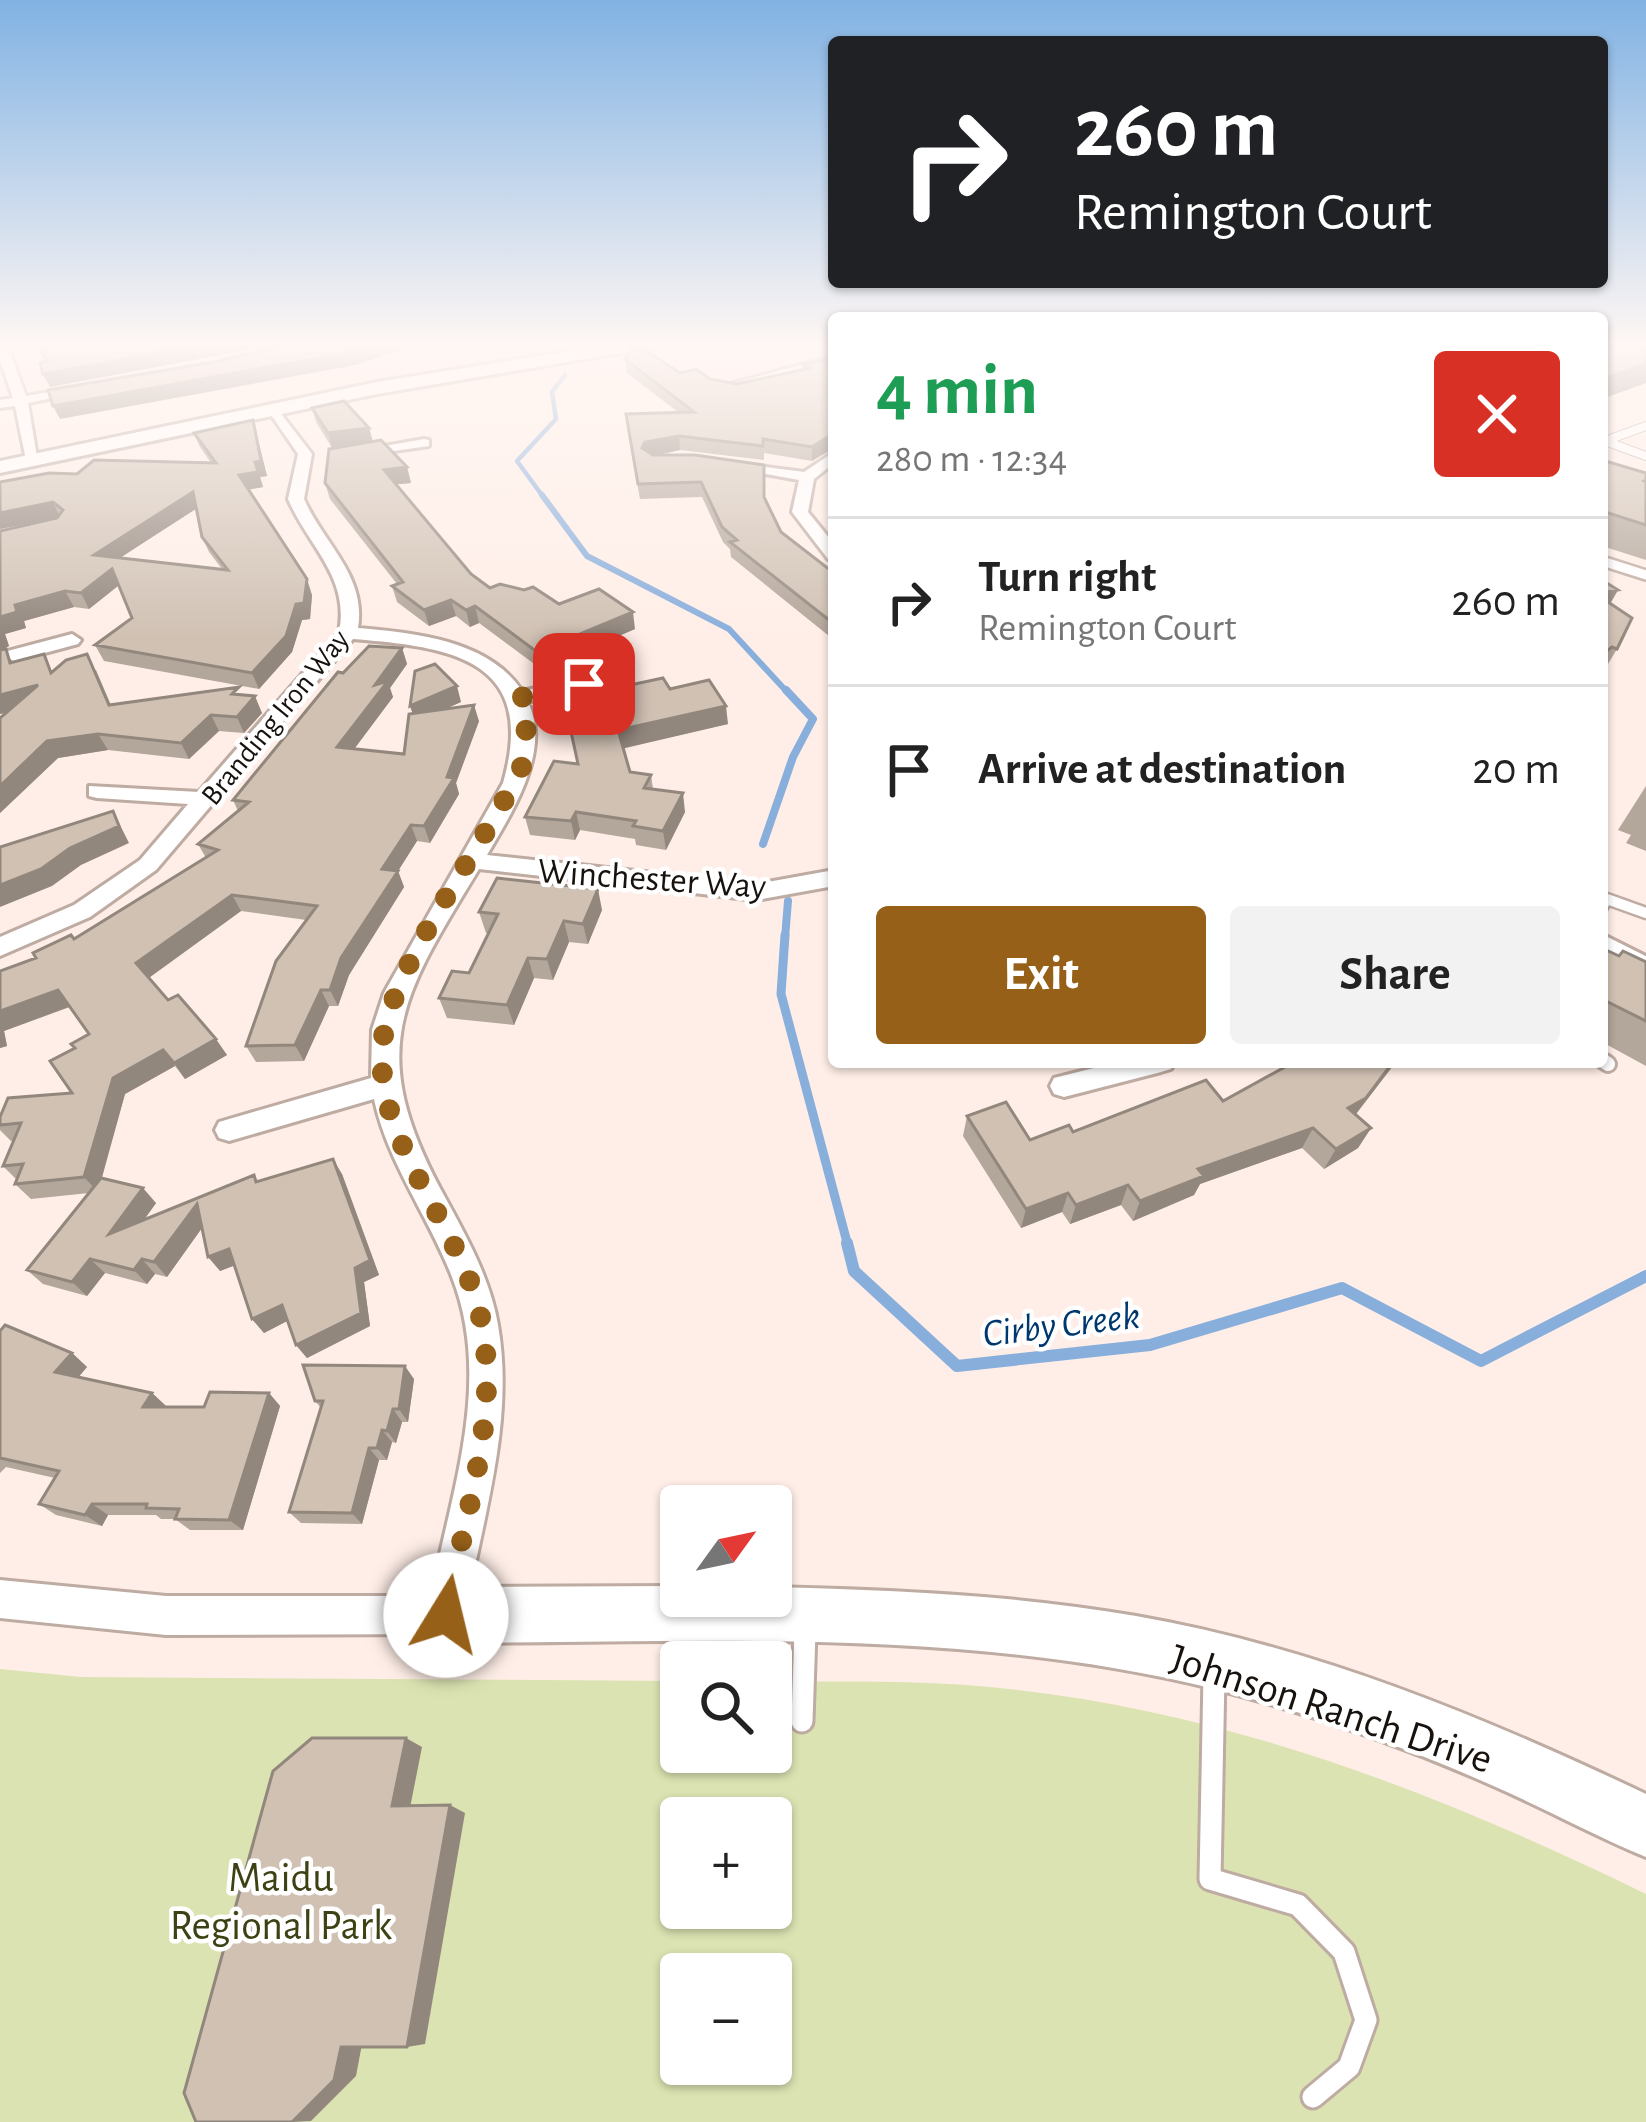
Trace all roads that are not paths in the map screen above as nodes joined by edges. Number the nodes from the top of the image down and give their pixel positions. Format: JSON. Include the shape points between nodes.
{"nodes":[{"id":1,"x":29,"y":441,"type":"edge"},
{"id":2,"x":123,"y":441,"type":"edge"},
{"id":3,"x":298,"y":441,"type":"edge"},
{"id":4,"x":424,"y":443,"type":"dead end"},
{"id":5,"x":1608,"y":444,"type":"edge"},
{"id":6,"x":1646,"y":456,"type":"edge"},
{"id":7,"x":33,"y":460,"type":"junction"},
{"id":8,"x":306,"y":460,"type":"junction"},
{"id":9,"x":828,"y":461,"type":"edge"},
{"id":10,"x":719,"y":464,"type":"edge"},
{"id":11,"x":0,"y":467,"type":"edge"},
{"id":12,"x":807,"y":477,"type":"junction"},
{"id":13,"x":828,"y":547,"type":"edge"},
{"id":14,"x":1608,"y":563,"type":"edge"},
{"id":15,"x":1646,"y":575,"type":"edge"},
{"id":16,"x":348,"y":633,"type":"junction"},
{"id":17,"x":71,"y":640,"type":"dead end"},
{"id":18,"x":0,"y":659,"type":"edge"},
{"id":19,"x":616,"y":676,"type":"dead end"},
{"id":20,"x":518,"y":698,"type":"junction"},
{"id":21,"x":97,"y":791,"type":"dead end"},
{"id":22,"x":208,"y":799,"type":"junction"},
{"id":23,"x":470,"y":861,"type":"junction"},
{"id":24,"x":828,"y":879,"type":"edge"},
{"id":25,"x":1608,"y":899,"type":"edge"},
{"id":26,"x":1646,"y":914,"type":"edge"},
{"id":27,"x":1608,"y":945,"type":"edge"},
{"id":28,"x":0,"y":947,"type":"edge"},
{"id":29,"x":1646,"y":964,"type":"edge"},
{"id":30,"x":1137,"y":1068,"type":"edge"},
{"id":31,"x":384,"y":1085,"type":"junction"},
{"id":32,"x":1064,"y":1086,"type":"dead end"},
{"id":33,"x":230,"y":1130,"type":"dead end"},
{"id":34,"x":0,"y":1599,"type":"edge"},
{"id":35,"x":446,"y":1615,"type":"junction"},
{"id":36,"x":805,"y":1616,"type":"junction"},
{"id":37,"x":1214,"y":1664,"type":"junction"},
{"id":38,"x":802,"y":1721,"type":"dead end"},
{"id":39,"x":1646,"y":1826,"type":"edge"},
{"id":40,"x":1312,"y":2097,"type":"dead end"}],
"edges":[{"from":1,"to":7,"type":"street"},
{"from":2,"to":7,"type":"main road"},
{"from":3,"to":8,"type":"street"},
{"from":4,"to":8,"type":"street"},
{"from":5,"to":6,"type":"lane"},
{"from":7,"to":11,"type":"main road"},
{"from":8,"to":16,"type":"street","name":"Branding Iron Way","via":[[298,506],[351,588]]},
{"from":9,"to":12,"type":"street"},
{"from":10,"to":12,"type":"street"},
{"from":12,"to":13,"type":"street","via":[[800,512]]},
{"from":14,"to":15,"type":"lane"},
{"from":16,"to":20,"type":"street","via":[[453,652],[492,672]]},
{"from":16,"to":22,"type":"street","name":"Branding Iron Way"},
{"from":17,"to":18,"type":"street"},
{"from":19,"to":20,"type":"street"},
{"from":20,"to":23,"type":"street","via":[[527,734],[523,764]]},
{"from":21,"to":22,"type":"street"},
{"from":22,"to":28,"type":"street","name":"Branding Iron Way","via":[[129,881]]},
{"from":23,"to":24,"type":"street","name":"Winchester Way","via":[[756,892]]},
{"from":23,"to":31,"type":"street","via":[[391,1006]]},
{"from":25,"to":26,"type":"lane"},
{"from":27,"to":29,"type":"lane"},
{"from":30,"to":32,"type":"street"},
{"from":31,"to":33,"type":"street"},
{"from":31,"to":35,"type":"street","via":[[476,1297],[485,1350],[483,1428]]},
{"from":34,"to":35,"type":"street","name":"Johnson Ranch Drive","via":[[128,1612]]},
{"from":35,"to":36,"type":"main road","name":"Johnson Ranch Drive"},
{"from":36,"to":37,"type":"main road","name":"Johnson Ranch Drive","via":[[1065,1633]]},
{"from":36,"to":38,"type":"lane"},
{"from":37,"to":39,"type":"main road","name":"Johnson Ranch Drive","via":[[1432,1732]]},
{"from":37,"to":40,"type":"lane","via":[[1210,1879],[1298,1905],[1343,1952],[1366,2020],[1349,2067]]}]}
